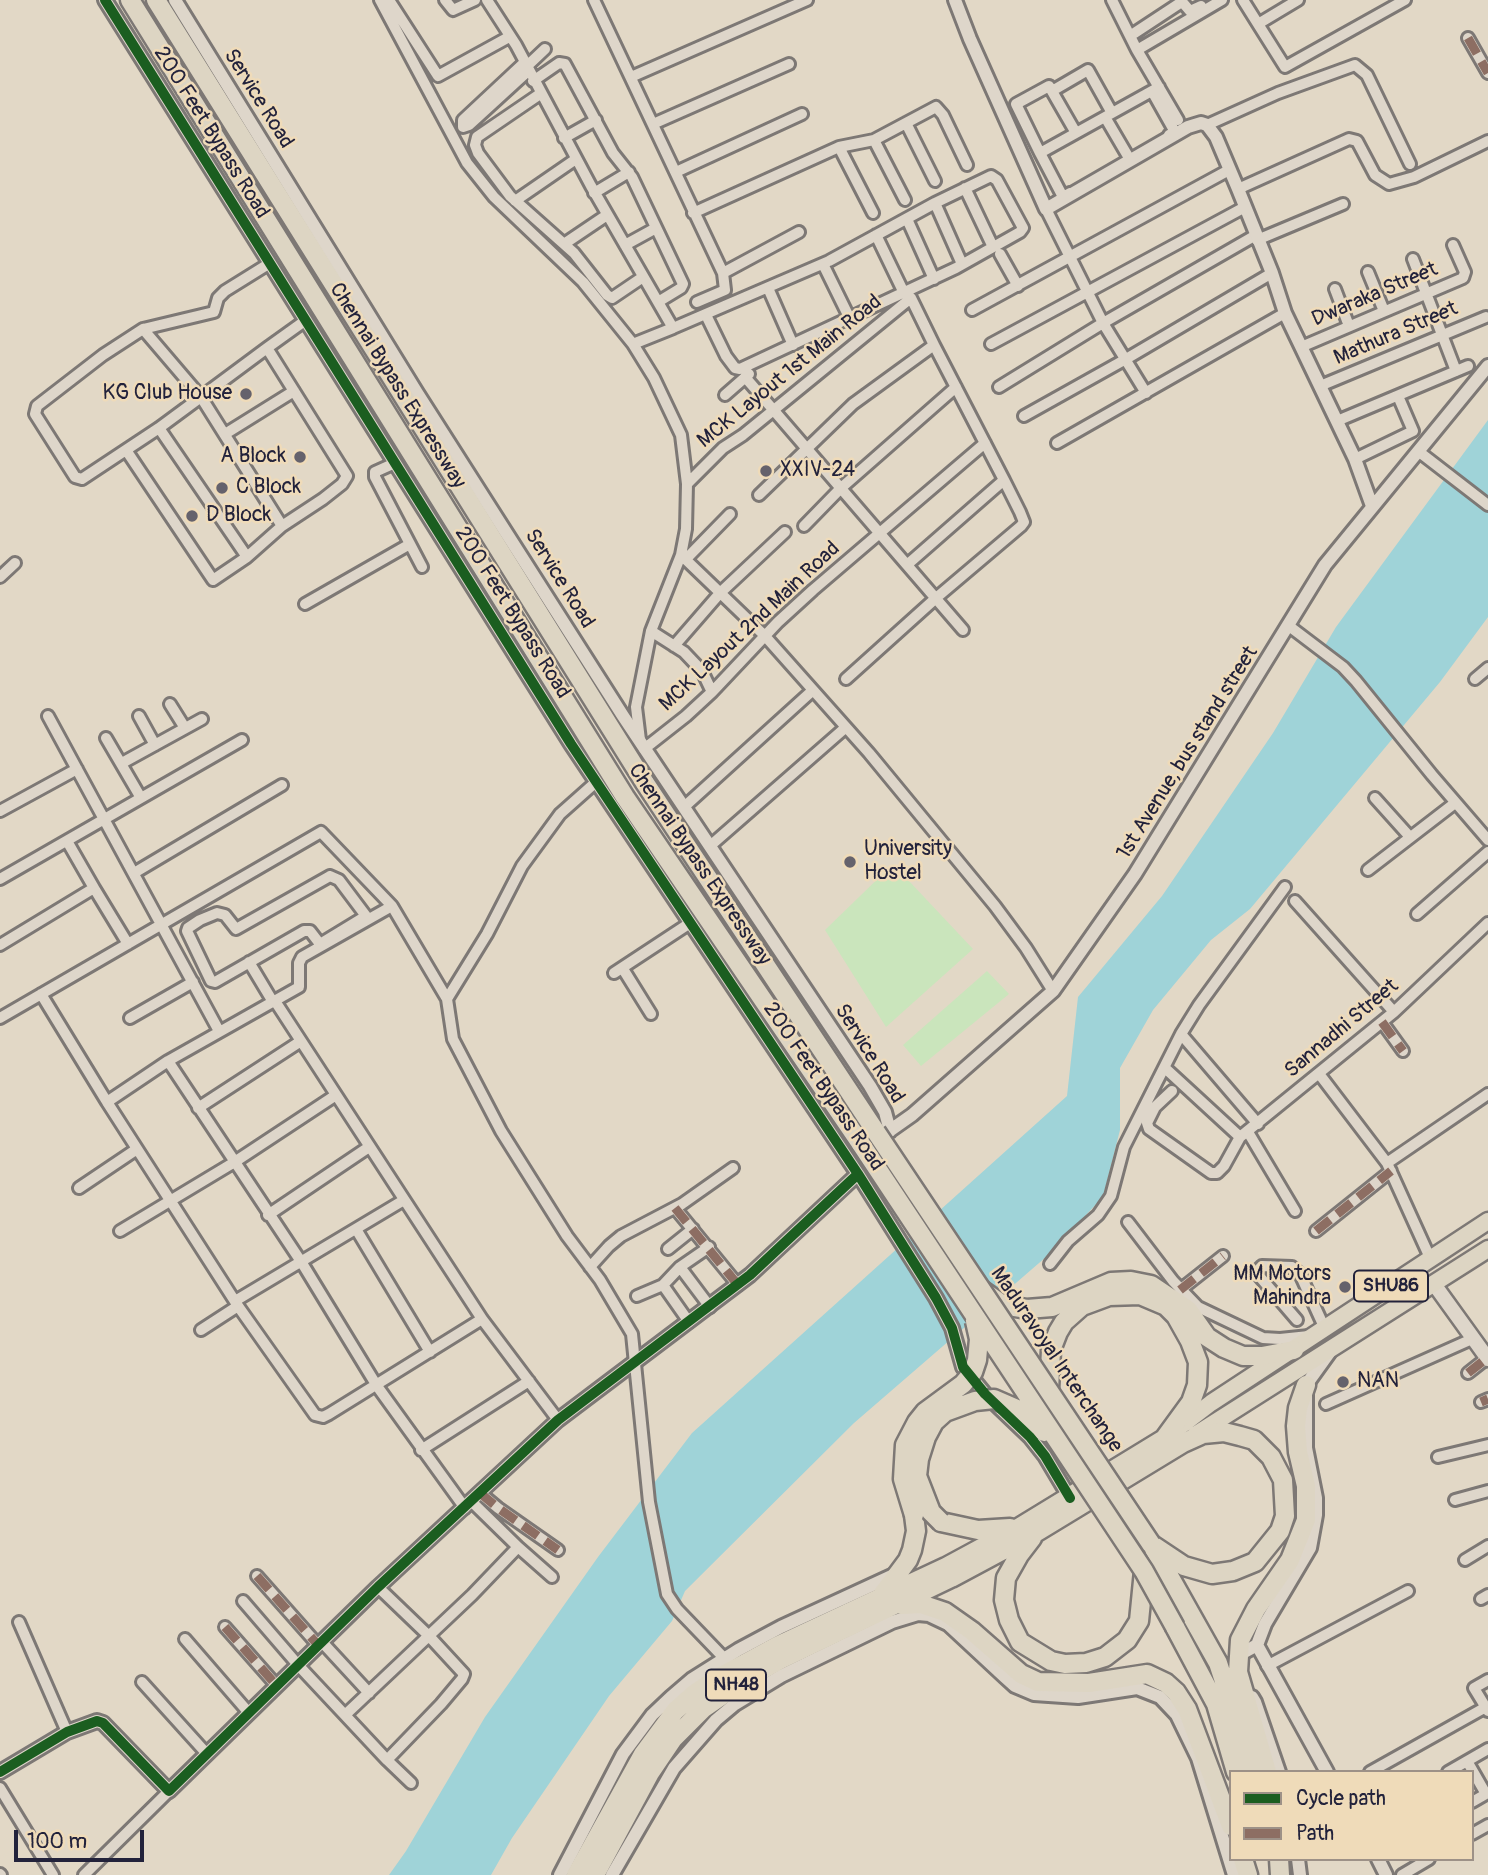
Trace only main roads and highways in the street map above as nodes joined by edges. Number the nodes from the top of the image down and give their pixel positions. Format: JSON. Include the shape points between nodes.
{"nodes":[{"id":1,"x":130,"y":0,"type":"edge"},
{"id":2,"x":156,"y":0,"type":"edge"},
{"id":3,"x":883,"y":1132,"type":"joint"},
{"id":4,"x":861,"y":1143,"type":"joint"},
{"id":5,"x":1488,"y":1221,"type":"edge"},
{"id":6,"x":1488,"y":1249,"type":"edge"},
{"id":7,"x":1434,"y":1283,"type":"junction"},
{"id":8,"x":979,"y":1288,"type":"junction"},
{"id":9,"x":966,"y":1302,"type":"junction"},
{"id":10,"x":1198,"y":1339,"type":"junction"},
{"id":11,"x":1294,"y":1350,"type":"junction"},
{"id":12,"x":1488,"y":1359,"type":"edge"},
{"id":13,"x":1306,"y":1385,"type":"road end"},
{"id":14,"x":1049,"y":1390,"type":"junction"},
{"id":15,"x":1164,"y":1438,"type":"junction"},
{"id":16,"x":1183,"y":1443,"type":"junction"},
{"id":17,"x":1072,"y":1463,"type":"junction"},
{"id":18,"x":1027,"y":1530,"type":"junction"},
{"id":19,"x":1152,"y":1544,"type":"junction"},
{"id":20,"x":1144,"y":1571,"type":"junction"},
{"id":21,"x":949,"y":1573,"type":"joint"},
{"id":22,"x":890,"y":1608,"type":"junction"},
{"id":23,"x":1235,"y":1770,"type":"edge"},
{"id":24,"x":1253,"y":1770,"type":"edge"},
{"id":25,"x":1266,"y":1770,"type":"edge"},
{"id":26,"x":1229,"y":1821,"type":"edge"},
{"id":27,"x":583,"y":1869,"type":"edge"}],
"edges":[{"from":1,"to":4,"type":"highway","name":"Chennai Bypass Expressway","via":[[625,797]]},
{"from":2,"to":3,"type":"highway","name":"Chennai Bypass Expressway","via":[[645,783]]},
{"from":3,"to":8,"type":"highway","name":"Maduravoyal Interchange","bridge":true},
{"from":4,"to":9,"type":"highway","name":"Maduravoyal Interchange","bridge":true},
{"from":5,"to":11,"type":"main road","number":"SHU86"},
{"from":6,"to":7,"type":"main road","number":"SHU86"},
{"from":7,"to":12,"type":"main road"},
{"from":7,"to":16,"type":"main road","number":"SHU86"},
{"from":8,"to":10,"type":"highway","bridge":true,"via":[[1003,1306],[1027,1309],[1052,1307],[1111,1282],[1151,1285],[1188,1310]]},
{"from":8,"to":14,"type":"highway","name":"Maduravoyal Interchange","bridge":true},
{"from":9,"to":17,"type":"highway","name":"Maduravoyal Interchange","bridge":true},
{"from":9,"to":22,"type":"highway","bridge":true,"via":[[978,1328],[973,1372],[925,1412],[905,1445],[903,1479],[914,1515],[915,1541],[899,1572]]},
{"from":10,"to":11,"type":"highway","via":[[1243,1356]]},
{"from":10,"to":14,"type":"highway","via":[[1166,1306],[1140,1295],[1097,1300],[1073,1313],[1058,1332],[1051,1350]]},
{"from":10,"to":15,"type":"highway","via":[[1197,1385],[1191,1402]]},
{"from":11,"to":15,"type":"main road","number":"SHU86"},
{"from":13,"to":25,"type":"highway","via":[[1296,1426],[1306,1486],[1306,1520],[1290,1560],[1240,1640],[1238,1672]]},
{"from":14,"to":19,"type":"highway","name":"Maduravoyal Interchange","bridge":true},
{"from":15,"to":18,"type":"highway","number":"SHU86"},
{"from":16,"to":18,"type":"highway","number":"SHU86"},
{"from":16,"to":19,"type":"highway","via":[[1203,1434],[1224,1432],[1254,1440],[1271,1457],[1283,1480],[1285,1516],[1280,1531],[1255,1562],[1233,1572],[1199,1572]]},
{"from":17,"to":18,"type":"highway","bridge":true,"via":[[1037,1424],[994,1399],[957,1407],[934,1422],[917,1476],[931,1512],[941,1522],[978,1530]]},
{"from":17,"to":20,"type":"highway","name":"Maduravoyal Interchange","bridge":true},
{"from":18,"to":20,"type":"highway","via":[[1006,1578],[1004,1600],[1020,1642],[1051,1661],[1086,1663],[1105,1657],[1127,1640],[1139,1621]]},
{"from":18,"to":21,"type":"highway","number":"SHU86"},
{"from":19,"to":24,"type":"highway","name":"Maduravoyal Interchange","via":[[1218,1662]]},
{"from":20,"to":23,"type":"highway","name":"Maduravoyal Interchange","bridge":true,"via":[[1216,1704]]},
{"from":21,"to":22,"type":"highway","number":"NH48"},
{"from":22,"to":26,"type":"highway","via":[[921,1604],[945,1612],[1021,1674],[1038,1682],[1089,1683],[1147,1674],[1166,1683],[1187,1709]]},
{"from":22,"to":27,"type":"highway","number":"NH48","via":[[780,1660],[704,1708],[660,1756]]},
{"from":22,"to":27,"type":"highway","number":"NH48","via":[[809,1623],[694,1694],[659,1731],[633,1771]]}]}
